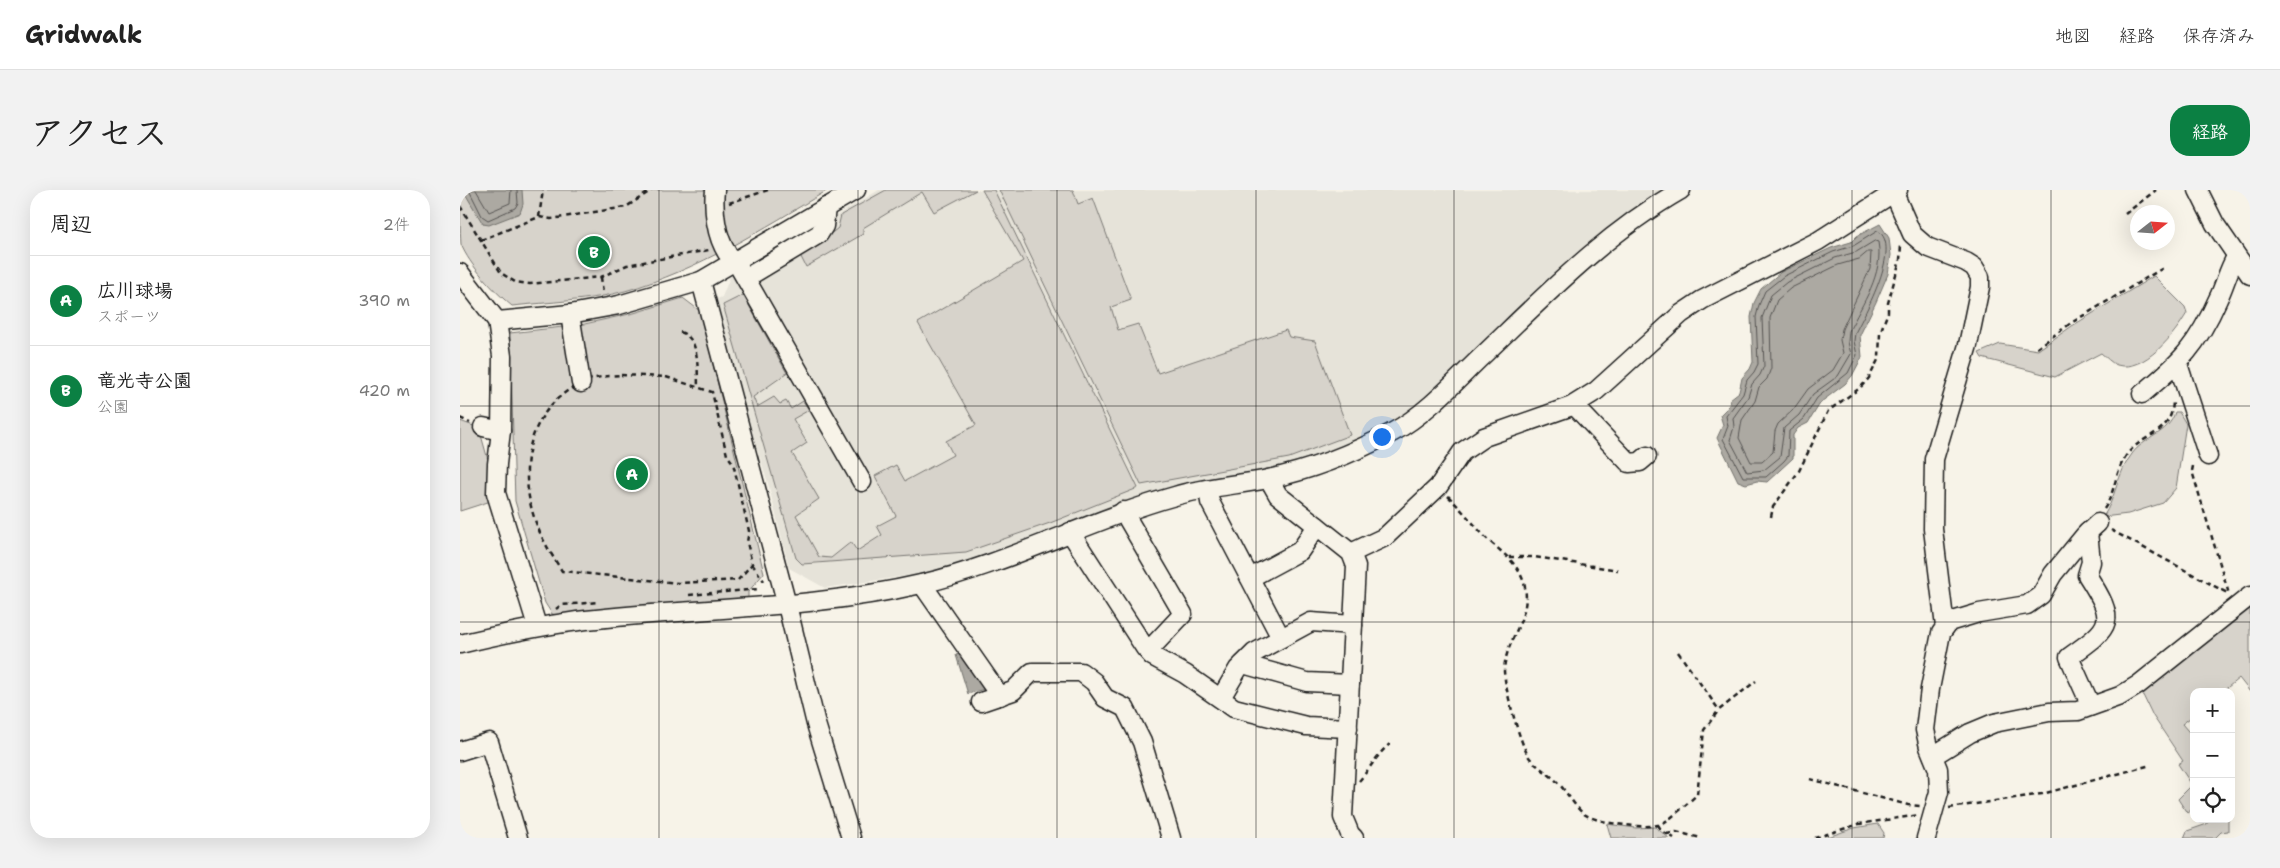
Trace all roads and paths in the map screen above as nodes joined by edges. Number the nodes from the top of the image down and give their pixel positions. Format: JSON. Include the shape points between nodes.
{"nodes":[{"id":1,"x":543,"y":190,"type":"edge"},
{"id":2,"x":652,"y":190,"type":"edge"},
{"id":3,"x":768,"y":190,"type":"edge"},
{"id":4,"x":856,"y":190,"type":"edge"},
{"id":5,"x":1682,"y":190,"type":"edge"},
{"id":6,"x":2156,"y":190,"type":"edge"},
{"id":7,"x":2198,"y":190,"type":"edge"},
{"id":8,"x":1896,"y":192,"type":"edge"},
{"id":9,"x":714,"y":198,"type":"edge"},
{"id":10,"x":460,"y":206,"type":"edge"},
{"id":11,"x":826,"y":207,"type":"junction"},
{"id":12,"x":2125,"y":214,"type":"dead end"},
{"id":13,"x":539,"y":217,"type":"junction"},
{"id":14,"x":1908,"y":229,"type":"junction"},
{"id":15,"x":481,"y":240,"type":"junction"},
{"id":16,"x":728,"y":253,"type":"junction"},
{"id":17,"x":2236,"y":256,"type":"junction"},
{"id":18,"x":2163,"y":268,"type":"dead end"},
{"id":19,"x":460,"y":273,"type":"edge"},
{"id":20,"x":2250,"y":275,"type":"edge"},
{"id":21,"x":602,"y":277,"type":"junction"},
{"id":22,"x":746,"y":278,"type":"junction"},
{"id":23,"x":701,"y":281,"type":"junction"},
{"id":24,"x":604,"y":298,"type":"dead end"},
{"id":25,"x":570,"y":314,"type":"junction"},
{"id":26,"x":497,"y":321,"type":"junction"},
{"id":27,"x":680,"y":332,"type":"dead end"},
{"id":28,"x":2037,"y":348,"type":"dead end"},
{"id":29,"x":2178,"y":364,"type":"junction"},
{"id":30,"x":581,"y":383,"type":"junction"},
{"id":31,"x":698,"y":387,"type":"junction"},
{"id":32,"x":2142,"y":394,"type":"dead end"},
{"id":33,"x":2172,"y":395,"type":"dead end"},
{"id":34,"x":1574,"y":405,"type":"junction"},
{"id":35,"x":483,"y":427,"type":"dead end"},
{"id":36,"x":501,"y":433,"type":"junction"},
{"id":37,"x":1648,"y":456,"type":"dead end"},
{"id":38,"x":2208,"y":456,"type":"dead end"},
{"id":39,"x":2193,"y":466,"type":"dead end"},
{"id":40,"x":1269,"y":479,"type":"junction"},
{"id":41,"x":862,"y":482,"type":"dead end"},
{"id":42,"x":1438,"y":487,"type":"junction"},
{"id":43,"x":1208,"y":489,"type":"junction"},
{"id":44,"x":1123,"y":511,"type":"junction"},
{"id":45,"x":1771,"y":517,"type":"dead end"},
{"id":46,"x":1317,"y":526,"type":"junction"},
{"id":47,"x":2093,"y":528,"type":"junction"},
{"id":48,"x":1070,"y":532,"type":"junction"},
{"id":49,"x":1352,"y":553,"type":"junction"},
{"id":50,"x":1509,"y":557,"type":"junction"},
{"id":51,"x":752,"y":564,"type":"junction"},
{"id":52,"x":1618,"y":570,"type":"dead end"},
{"id":53,"x":1250,"y":578,"type":"junction"},
{"id":54,"x":764,"y":581,"type":"dead end"},
{"id":55,"x":922,"y":584,"type":"junction"},
{"id":56,"x":2239,"y":598,"type":"edge"},
{"id":57,"x":787,"y":605,"type":"junction"},
{"id":58,"x":1353,"y":625,"type":"junction"},
{"id":59,"x":537,"y":626,"type":"junction"},
{"id":60,"x":1945,"y":627,"type":"junction"},
{"id":61,"x":1281,"y":638,"type":"junction"},
{"id":62,"x":460,"y":644,"type":"edge"},
{"id":63,"x":1152,"y":647,"type":"dead end"},
{"id":64,"x":1678,"y":652,"type":"dead end"},
{"id":65,"x":1243,"y":664,"type":"junction"},
{"id":66,"x":1756,"y":681,"type":"dead end"},
{"id":67,"x":1350,"y":684,"type":"junction"},
{"id":68,"x":1221,"y":692,"type":"junction"},
{"id":69,"x":1000,"y":696,"type":"junction"},
{"id":70,"x":981,"y":702,"type":"dead end"},
{"id":71,"x":2091,"y":706,"type":"junction"},
{"id":72,"x":1719,"y":710,"type":"junction"},
{"id":73,"x":1937,"y":726,"type":"dead end"},
{"id":74,"x":1348,"y":728,"type":"junction"},
{"id":75,"x":1390,"y":744,"type":"dead end"},
{"id":76,"x":460,"y":751,"type":"edge"},
{"id":77,"x":1937,"y":753,"type":"junction"},
{"id":78,"x":2151,"y":765,"type":"dead end"},
{"id":79,"x":1810,"y":779,"type":"dead end"},
{"id":80,"x":1345,"y":791,"type":"junction"},
{"id":81,"x":1935,"y":810,"type":"junction"},
{"id":82,"x":1658,"y":825,"type":"junction"},
{"id":83,"x":1667,"y":834,"type":"junction"},
{"id":84,"x":518,"y":838,"type":"edge"},
{"id":85,"x":851,"y":838,"type":"edge"},
{"id":86,"x":1171,"y":838,"type":"edge"},
{"id":87,"x":1354,"y":838,"type":"edge"},
{"id":88,"x":1674,"y":838,"type":"edge"},
{"id":89,"x":1701,"y":838,"type":"edge"},
{"id":90,"x":1815,"y":838,"type":"edge"},
{"id":91,"x":1926,"y":838,"type":"edge"}],
"edges":[{"from":1,"to":13,"type":"path"},
{"from":2,"to":13,"type":"path","via":[[626,207],[551,219]]},
{"from":3,"to":9,"type":"path","via":[[752,197]]},
{"from":4,"to":11,"type":"street"},
{"from":5,"to":40,"type":"street","via":[[1645,211],[1579,262],[1440,396],[1399,429],[1363,448]]},
{"from":6,"to":12,"type":"path"},
{"from":7,"to":17,"type":"street"},
{"from":8,"to":14,"type":"street"},
{"from":8,"to":34,"type":"street","via":[[1818,241],[1702,300],[1681,314],[1596,391]]},
{"from":9,"to":16,"type":"street"},
{"from":10,"to":15,"type":"path"},
{"from":11,"to":16,"type":"street"},
{"from":11,"to":22,"type":"street","via":[[824,226],[818,234]]},
{"from":13,"to":15,"type":"path"},
{"from":14,"to":45,"type":"path","via":[[1880,333],[1879,358],[1860,388],[1828,411],[1799,471],[1774,506]]},
{"from":14,"to":60,"type":"street","via":[[1927,247],[1974,267],[1980,277],[1968,345],[1934,459],[1933,529]]},
{"from":15,"to":21,"type":"path","via":[[501,273],[516,282],[530,284]]},
{"from":16,"to":21,"type":"path","via":[[627,265]]},
{"from":16,"to":22,"type":"street"},
{"from":16,"to":23,"type":"street"},
{"from":17,"to":20,"type":"street"},
{"from":17,"to":29,"type":"street","via":[[2204,327]]},
{"from":18,"to":28,"type":"path","via":[[2071,323]]},
{"from":19,"to":26,"type":"street"},
{"from":21,"to":24,"type":"path"},
{"from":22,"to":41,"type":"street"},
{"from":23,"to":25,"type":"street","via":[[619,305]]},
{"from":23,"to":57,"type":"street"},
{"from":25,"to":26,"type":"street"},
{"from":25,"to":30,"type":"street"},
{"from":26,"to":36,"type":"street","via":[[502,356]]},
{"from":27,"to":31,"type":"path","via":[[687,334],[694,345]]},
{"from":29,"to":32,"type":"street"},
{"from":29,"to":38,"type":"street"},
{"from":30,"to":31,"type":"path","via":[[622,375],[645,375]]},
{"from":30,"to":51,"type":"path","via":[[552,402],[541,416],[528,456],[527,483],[535,520],[562,571],[678,583],[738,580]]},
{"from":31,"to":51,"type":"path","via":[[712,392],[749,530],[747,542]]},
{"from":33,"to":47,"type":"path","via":[[2171,418],[2124,459],[2110,502]]},
{"from":34,"to":37,"type":"street","via":[[1629,464]]},
{"from":34,"to":42,"type":"street","via":[[1484,437],[1462,452]]},
{"from":35,"to":36,"type":"street"},
{"from":36,"to":59,"type":"street","via":[[496,493]]},
{"from":39,"to":56,"type":"path","via":[[2192,471]]},
{"from":40,"to":43,"type":"street"},
{"from":40,"to":46,"type":"street","via":[[1278,495]]},
{"from":42,"to":49,"type":"street","via":[[1385,537]]},
{"from":42,"to":50,"type":"path"},
{"from":43,"to":44,"type":"street"},
{"from":43,"to":53,"type":"street","via":[[1210,502]]},
{"from":44,"to":48,"type":"street"},
{"from":44,"to":63,"type":"street","via":[[1183,614]]},
{"from":46,"to":49,"type":"street"},
{"from":46,"to":53,"type":"street","via":[[1300,551]]},
{"from":47,"to":56,"type":"path"},
{"from":47,"to":60,"type":"street","via":[[2053,574],[2041,595],[2027,605],[1979,613],[1949,622]]},
{"from":47,"to":71,"type":"street","via":[[2087,575],[2108,616],[2100,636],[2069,657]]},
{"from":48,"to":55,"type":"street","via":[[992,563]]},
{"from":48,"to":68,"type":"street","via":[[1152,656]]},
{"from":49,"to":58,"type":"street","via":[[1356,566]]},
{"from":50,"to":52,"type":"path","via":[[1535,557]]},
{"from":50,"to":82,"type":"path","via":[[1528,596],[1525,613],[1508,649],[1504,670],[1526,751],[1549,772],[1583,813],[1594,819]]},
{"from":51,"to":54,"type":"path"},
{"from":53,"to":61,"type":"street"},
{"from":55,"to":57,"type":"street"},
{"from":55,"to":69,"type":"street"},
{"from":56,"to":71,"type":"street","via":[[2138,685],[2120,696]]},
{"from":57,"to":59,"type":"street","via":[[588,619]]},
{"from":57,"to":85,"type":"street","via":[[816,724]]},
{"from":58,"to":61,"type":"street","via":[[1311,622]]},
{"from":58,"to":67,"type":"street"},
{"from":59,"to":62,"type":"street"},
{"from":60,"to":77,"type":"street","via":[[1930,688],[1925,730]]},
{"from":61,"to":65,"type":"street","via":[[1254,653]]},
{"from":64,"to":72,"type":"path"},
{"from":65,"to":67,"type":"street","via":[[1307,682]]},
{"from":65,"to":68,"type":"street"},
{"from":66,"to":72,"type":"path"},
{"from":67,"to":74,"type":"street"},
{"from":68,"to":74,"type":"street","via":[[1234,708],[1306,726]]},
{"from":69,"to":70,"type":"street"},
{"from":69,"to":86,"type":"street","via":[[1013,691],[1032,672],[1081,672],[1094,682],[1105,698],[1125,708],[1142,742]]},
{"from":71,"to":77,"type":"street","via":[[2078,711],[2049,712],[1994,723]]},
{"from":72,"to":82,"type":"path","via":[[1704,730],[1697,795]]},
{"from":73,"to":77,"type":"street"},
{"from":74,"to":80,"type":"street"},
{"from":75,"to":80,"type":"path","via":[[1360,781]]},
{"from":76,"to":84,"type":"street","via":[[489,742]]},
{"from":77,"to":81,"type":"street","via":[[1939,792]]},
{"from":78,"to":81,"type":"path","via":[[2042,794]]},
{"from":79,"to":81,"type":"path"},
{"from":80,"to":87,"type":"street","via":[[1343,817]]},
{"from":81,"to":90,"type":"path","via":[[1860,824]]},
{"from":81,"to":91,"type":"street"},
{"from":82,"to":83,"type":"path"},
{"from":83,"to":88,"type":"path"},
{"from":83,"to":89,"type":"path","via":[[1676,832]]}]}
